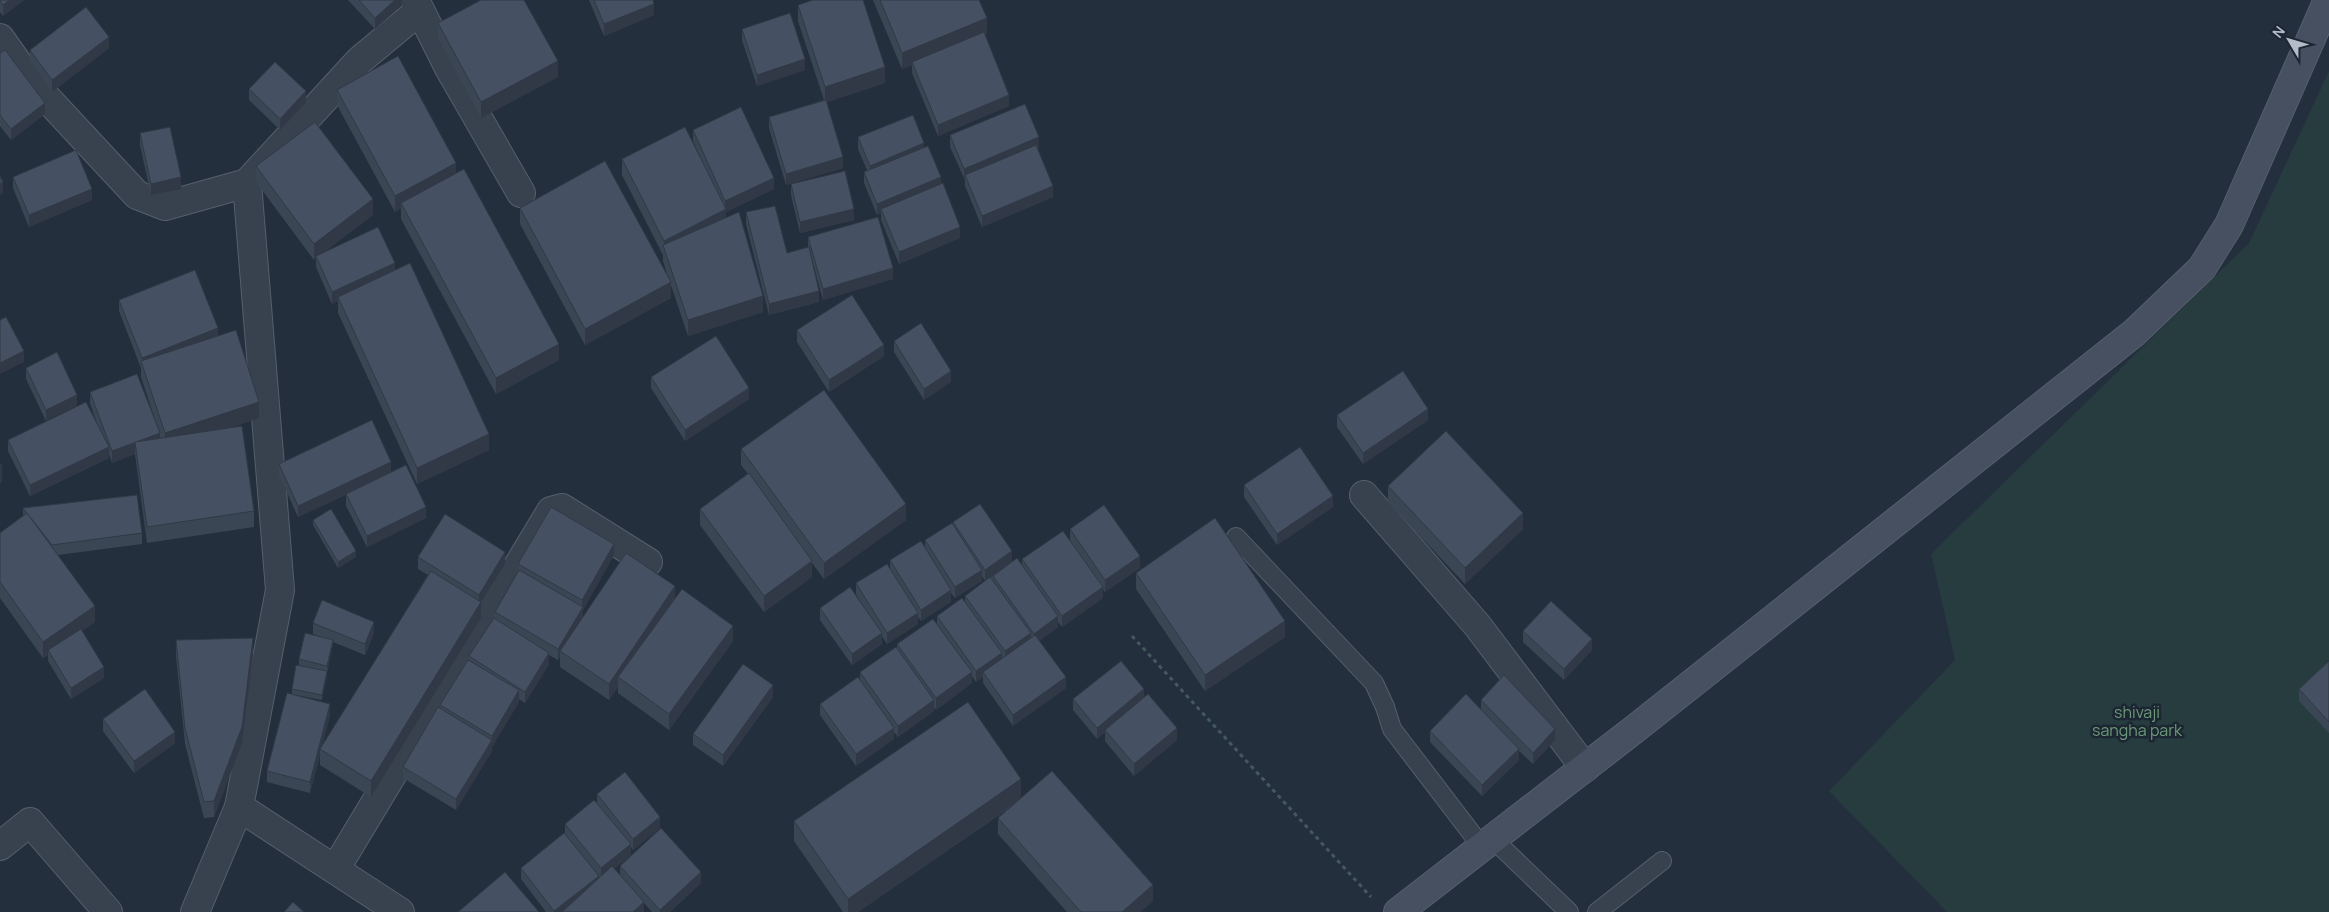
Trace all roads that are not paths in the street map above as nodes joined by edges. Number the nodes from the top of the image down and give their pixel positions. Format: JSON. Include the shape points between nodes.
{"nodes":[{"id":1,"x":2328,"y":0,"type":"edge"},
{"id":2,"x":417,"y":6,"type":"edge"},
{"id":3,"x":0,"y":38,"type":"edge"},
{"id":4,"x":247,"y":183,"type":"junction"},
{"id":5,"x":521,"y":193,"type":"dead end"},
{"id":6,"x":1364,"y":495,"type":"dead end"},
{"id":7,"x":1236,"y":537,"type":"dead end"},
{"id":8,"x":648,"y":562,"type":"dead end"},
{"id":9,"x":1585,"y":768,"type":"junction"},
{"id":10,"x":239,"y":807,"type":"junction"},
{"id":11,"x":1487,"y":843,"type":"junction"},
{"id":12,"x":0,"y":846,"type":"edge"},
{"id":13,"x":1662,"y":861,"type":"dead end"},
{"id":14,"x":336,"y":868,"type":"junction"},
{"id":15,"x":108,"y":912,"type":"edge"},
{"id":16,"x":195,"y":912,"type":"edge"},
{"id":17,"x":400,"y":912,"type":"edge"},
{"id":18,"x":1398,"y":912,"type":"edge"},
{"id":19,"x":1569,"y":912,"type":"edge"},
{"id":20,"x":1597,"y":912,"type":"edge"}],
"edges":[{"from":1,"to":9,"type":"street","via":[[2229,225],[2202,268],[2134,333]]},
{"from":2,"to":4,"type":"street","via":[[360,60]]},
{"from":2,"to":5,"type":"street"},
{"from":3,"to":4,"type":"street","via":[[29,79],[137,195],[165,206]]},
{"from":4,"to":10,"type":"street","via":[[280,590]]},
{"from":6,"to":9,"type":"street","via":[[1477,625]]},
{"from":7,"to":11,"type":"lane","via":[[1374,682],[1392,729]]},
{"from":8,"to":14,"type":"street","via":[[562,508],[551,511]]},
{"from":9,"to":11,"type":"street"},
{"from":10,"to":14,"type":"street"},
{"from":10,"to":16,"type":"street"},
{"from":11,"to":18,"type":"street"},
{"from":11,"to":19,"type":"lane"},
{"from":12,"to":15,"type":"street","via":[[30,822]]},
{"from":13,"to":20,"type":"lane"},
{"from":14,"to":17,"type":"street"}]}
